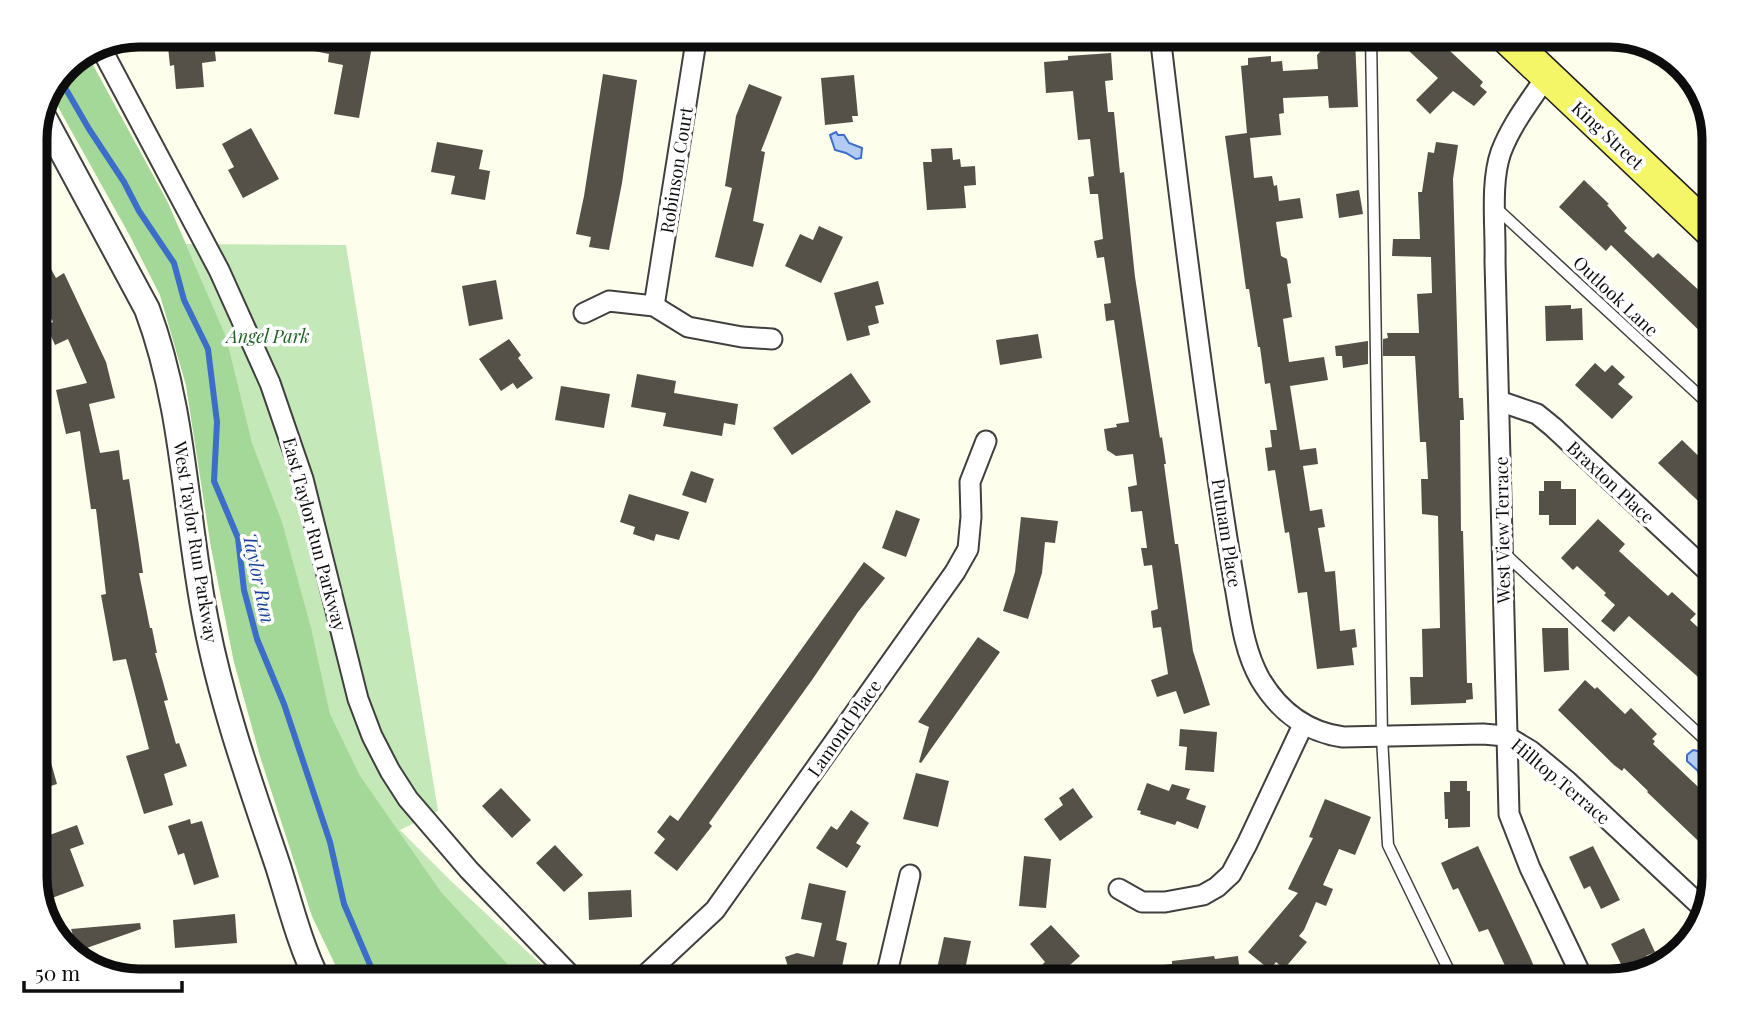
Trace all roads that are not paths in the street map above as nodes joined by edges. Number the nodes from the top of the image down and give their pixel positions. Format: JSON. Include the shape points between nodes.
{"nodes":[{"id":1,"x":695,"y":47,"type":"edge"},
{"id":2,"x":1162,"y":47,"type":"edge"},
{"id":3,"x":1371,"y":47,"type":"edge"},
{"id":4,"x":1516,"y":47,"type":"edge"},
{"id":5,"x":104,"y":55,"type":"edge"},
{"id":6,"x":1546,"y":77,"type":"junction"},
{"id":7,"x":48,"y":126,"type":"edge"},
{"id":8,"x":1496,"y":208,"type":"junction"},
{"id":9,"x":1702,"y":223,"type":"edge"},
{"id":10,"x":654,"y":306,"type":"junction"},
{"id":11,"x":584,"y":313,"type":"dead end"},
{"id":12,"x":772,"y":339,"type":"dead end"},
{"id":13,"x":1702,"y":398,"type":"edge"},
{"id":14,"x":1499,"y":401,"type":"junction"},
{"id":15,"x":986,"y":441,"type":"dead end"},
{"id":16,"x":1503,"y":552,"type":"junction"},
{"id":17,"x":1702,"y":566,"type":"edge"},
{"id":18,"x":1303,"y":725,"type":"junction"},
{"id":19,"x":1506,"y":736,"type":"junction"},
{"id":20,"x":1382,"y":737,"type":"junction"},
{"id":21,"x":1702,"y":737,"type":"edge"},
{"id":22,"x":910,"y":875,"type":"dead end"},
{"id":23,"x":1119,"y":889,"type":"dead end"},
{"id":24,"x":1698,"y":903,"type":"edge"},
{"id":25,"x":306,"y":969,"type":"edge"},
{"id":26,"x":564,"y":969,"type":"edge"},
{"id":27,"x":652,"y":969,"type":"edge"},
{"id":28,"x":888,"y":969,"type":"edge"},
{"id":29,"x":1448,"y":969,"type":"edge"},
{"id":30,"x":1578,"y":969,"type":"edge"}],
"edges":[{"from":1,"to":10,"type":"street","name":"Robinson Court"},
{"from":2,"to":18,"type":"street","name":"Putnam Place","via":[[1201,361],[1244,635],[1261,681]]},
{"from":3,"to":20,"type":"lane"},
{"from":4,"to":6,"type":"main road","name":"King Street"},
{"from":5,"to":26,"type":"street","name":"East Taylor Run Parkway","via":[[219,270],[270,383],[303,479],[358,699],[372,736],[408,799]]},
{"from":6,"to":8,"type":"street","name":"West View Terrace","via":[[1500,155]]},
{"from":6,"to":9,"type":"main road","name":"King Street"},
{"from":7,"to":25,"type":"street","name":"West Taylor Run Parkway","via":[[156,334],[174,405],[205,621]]},
{"from":8,"to":13,"type":"lane","name":"Outlook Lane"},
{"from":8,"to":14,"type":"street","name":"West View Terrace"},
{"from":10,"to":11,"type":"street","via":[[609,301]]},
{"from":10,"to":12,"type":"street","via":[[688,327]]},
{"from":14,"to":16,"type":"street","name":"West View Terrace"},
{"from":14,"to":17,"type":"street","name":"Braxton Place","via":[[1537,414]]},
{"from":15,"to":27,"type":"street","name":"Lamond Place","via":[[970,482],[968,549],[955,572],[715,910]]},
{"from":16,"to":19,"type":"street","name":"West View Terrace"},
{"from":16,"to":21,"type":"lane"},
{"from":18,"to":20,"type":"street","name":"Hilltop Terrace","via":[[1328,735]]},
{"from":18,"to":23,"type":"street","via":[[1231,874],[1217,887],[1203,895],[1165,902],[1142,902]]},
{"from":19,"to":20,"type":"street","name":"Hilltop Terrace"},
{"from":19,"to":24,"type":"street","name":"Hilltop Terrace","via":[[1566,780]]},
{"from":19,"to":30,"type":"street","name":"West View Terrace","via":[[1509,814]]},
{"from":20,"to":29,"type":"lane","via":[[1388,845]]},
{"from":22,"to":28,"type":"street"}]}
